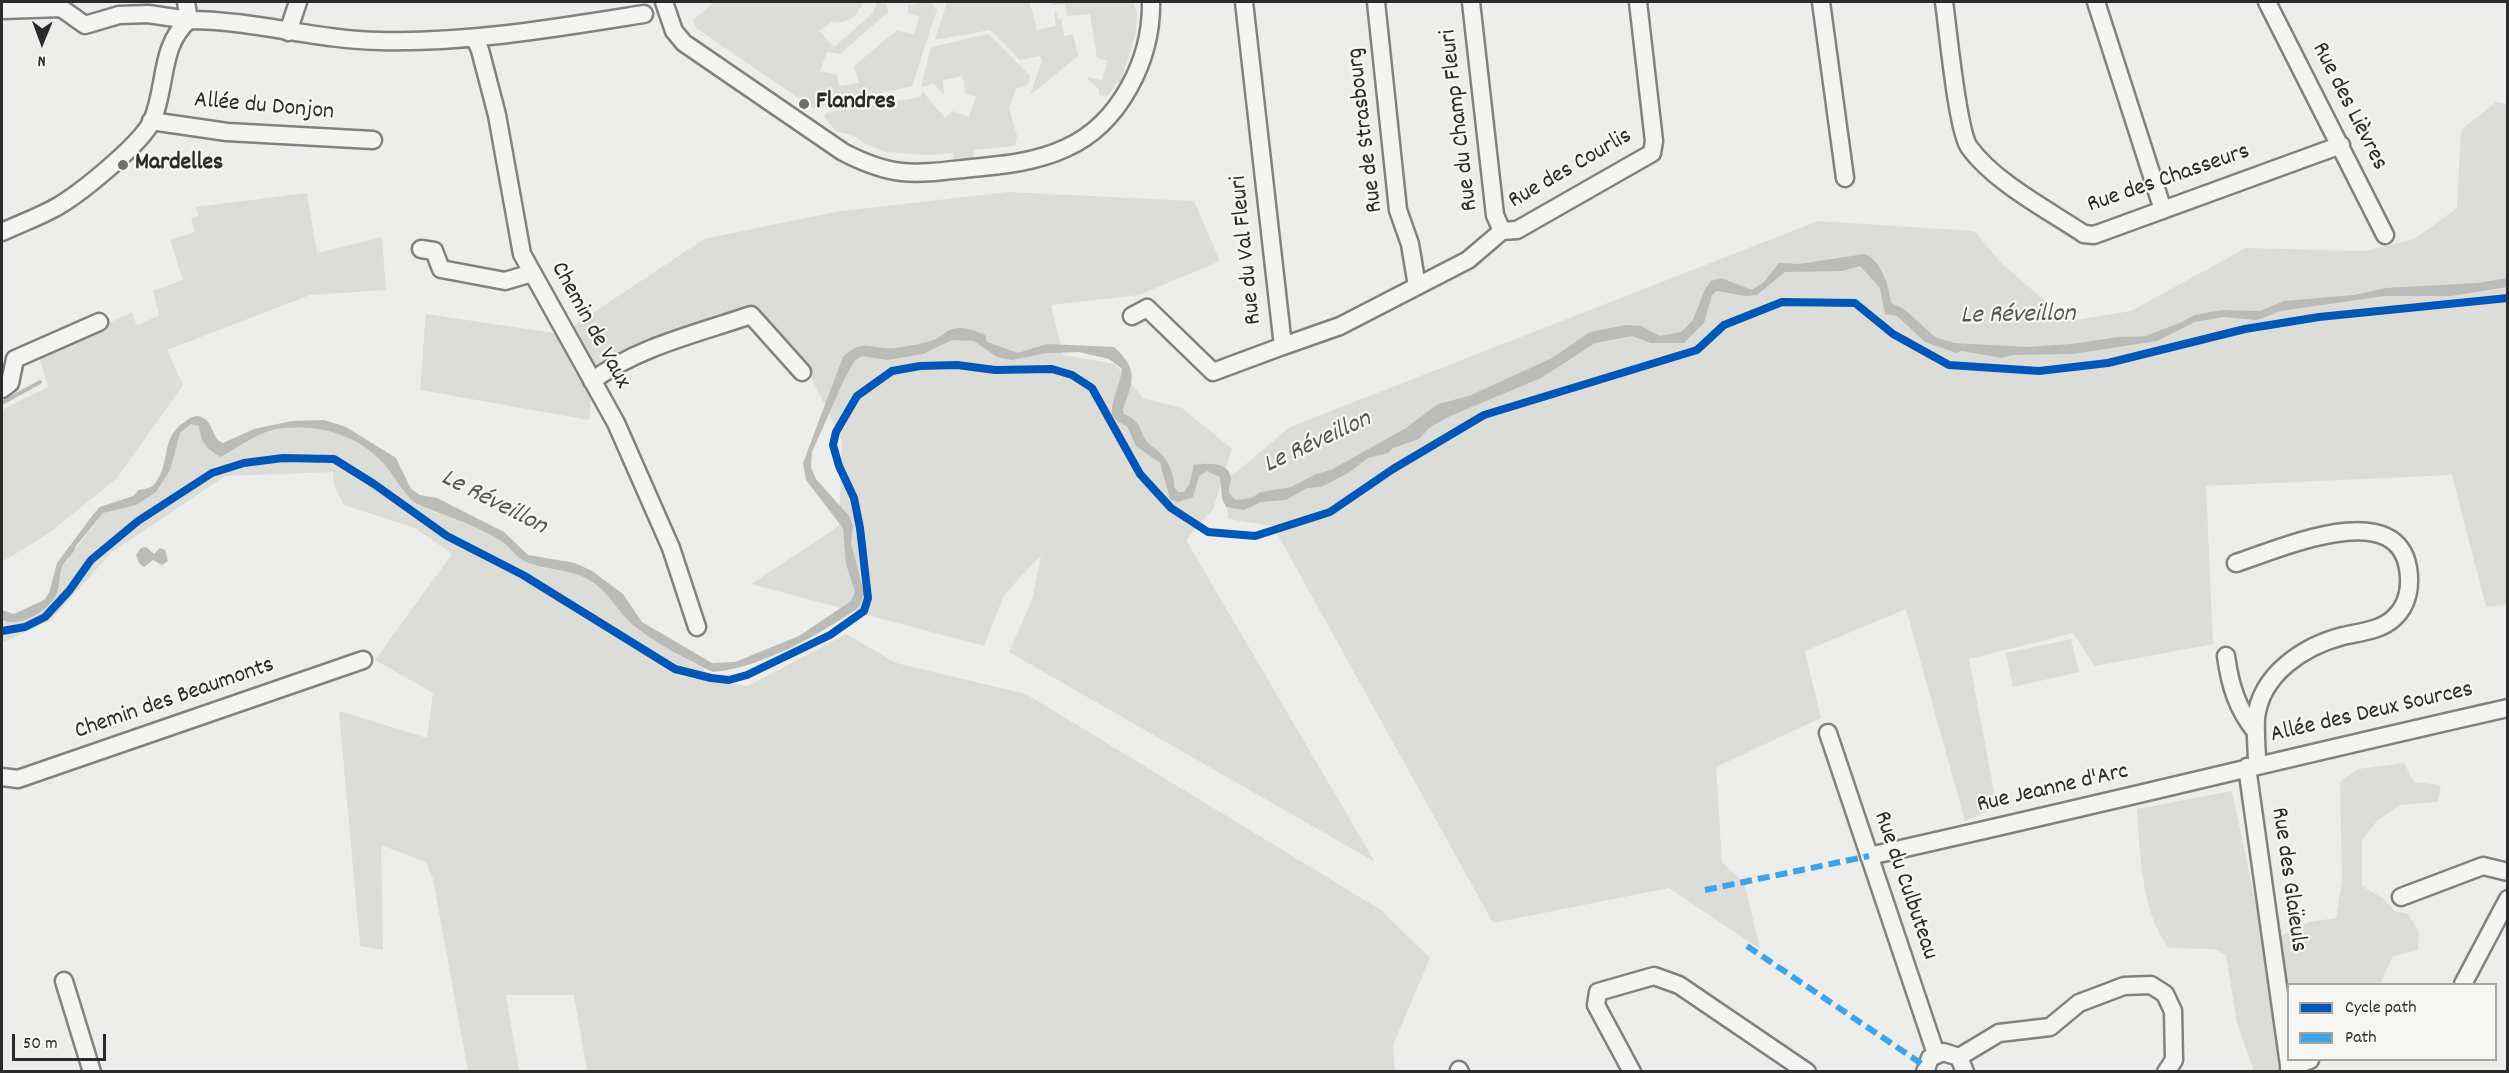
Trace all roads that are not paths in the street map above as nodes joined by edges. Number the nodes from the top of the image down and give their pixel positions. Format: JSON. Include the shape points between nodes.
{"nodes":[{"id":1,"x":186,"y":2,"type":"edge"},
{"id":2,"x":298,"y":2,"type":"edge"},
{"id":3,"x":664,"y":2,"type":"edge"},
{"id":4,"x":1151,"y":2,"type":"edge"},
{"id":5,"x":1244,"y":2,"type":"edge"},
{"id":6,"x":1376,"y":2,"type":"edge"},
{"id":7,"x":1471,"y":2,"type":"edge"},
{"id":8,"x":1638,"y":2,"type":"edge"},
{"id":9,"x":1821,"y":2,"type":"edge"},
{"id":10,"x":1944,"y":2,"type":"edge"},
{"id":11,"x":2096,"y":2,"type":"edge"},
{"id":12,"x":2267,"y":2,"type":"edge"},
{"id":13,"x":2,"y":10,"type":"edge"},
{"id":14,"x":644,"y":14,"type":"dead end"},
{"id":15,"x":189,"y":20,"type":"junction"},
{"id":16,"x":288,"y":32,"type":"junction"},
{"id":17,"x":475,"y":39,"type":"junction"},
{"id":18,"x":151,"y":122,"type":"junction"},
{"id":19,"x":373,"y":140,"type":"dead end"},
{"id":20,"x":2341,"y":144,"type":"junction"},
{"id":21,"x":1845,"y":178,"type":"dead end"},
{"id":22,"x":2163,"y":210,"type":"junction"},
{"id":23,"x":1502,"y":231,"type":"junction"},
{"id":24,"x":2,"y":232,"type":"edge"},
{"id":25,"x":2385,"y":235,"type":"dead end"},
{"id":26,"x":421,"y":249,"type":"dead end"},
{"id":27,"x":532,"y":273,"type":"junction"},
{"id":28,"x":1417,"y":286,"type":"junction"},
{"id":29,"x":1132,"y":316,"type":"dead end"},
{"id":30,"x":99,"y":322,"type":"dead end"},
{"id":31,"x":1283,"y":346,"type":"junction"},
{"id":32,"x":802,"y":372,"type":"dead end"},
{"id":33,"x":592,"y":381,"type":"junction"},
{"id":34,"x":2,"y":388,"type":"edge"},
{"id":35,"x":2236,"y":562,"type":"dead end"},
{"id":36,"x":697,"y":627,"type":"dead end"},
{"id":37,"x":2226,"y":656,"type":"dead end"},
{"id":38,"x":363,"y":660,"type":"dead end"},
{"id":39,"x":2508,"y":708,"type":"edge"},
{"id":40,"x":2256,"y":732,"type":"junction"},
{"id":41,"x":1828,"y":733,"type":"dead end"},
{"id":42,"x":2252,"y":765,"type":"junction"},
{"id":43,"x":2,"y":777,"type":"edge"},
{"id":44,"x":1869,"y":856,"type":"junction"},
{"id":45,"x":2508,"y":872,"type":"edge"},
{"id":46,"x":2401,"y":897,"type":"dead end"},
{"id":47,"x":2508,"y":899,"type":"edge"},
{"id":48,"x":64,"y":981,"type":"dead end"},
{"id":49,"x":2464,"y":983,"type":"edge"},
{"id":50,"x":2287,"y":1046,"type":"edge"},
{"id":51,"x":1936,"y":1054,"type":"junction"},
{"id":52,"x":2306,"y":1061,"type":"edge"},
{"id":53,"x":1962,"y":1064,"type":"edge"},
{"id":54,"x":2290,"y":1070,"type":"edge"},
{"id":55,"x":92,"y":1071,"type":"edge"},
{"id":56,"x":1632,"y":1071,"type":"edge"},
{"id":57,"x":1807,"y":1071,"type":"edge"},
{"id":58,"x":1925,"y":1071,"type":"edge"},
{"id":59,"x":2166,"y":1071,"type":"edge"}],
"edges":[{"from":1,"to":15,"type":"street"},
{"from":2,"to":16,"type":"street"},
{"from":3,"to":4,"type":"street","via":[[674,31],[684,43],[843,152],[871,166],[911,174],[1037,159],[1067,148],[1089,134],[1111,112],[1139,68],[1147,43]]},
{"from":5,"to":31,"type":"street","name":"Rue du Val Fleuri"},
{"from":6,"to":28,"type":"street","name":"Rue de Strasbourg","via":[[1398,210],[1410,244]]},
{"from":7,"to":23,"type":"street","name":"Rue du Champ Fleuri","via":[[1495,215]]},
{"from":8,"to":23,"type":"street","name":"Rue des Courlis","via":[[1654,141],[1652,153],[1517,230]]},
{"from":9,"to":21,"type":"street"},
{"from":10,"to":22,"type":"street","name":"Rue des Chasseurs","via":[[1968,146],[1993,172],[2084,234],[2094,235]]},
{"from":11,"to":22,"type":"street"},
{"from":12,"to":20,"type":"street","name":"Rue des Lièvres"},
{"from":13,"to":15,"type":"street","via":[[60,8],[84,25],[119,15],[148,14]]},
{"from":14,"to":17,"type":"street"},
{"from":15,"to":16,"type":"street"},
{"from":15,"to":18,"type":"street","via":[[177,30],[169,47]]},
{"from":16,"to":17,"type":"street","via":[[380,41]]},
{"from":17,"to":27,"type":"street","name":"Chemin de Vaux","via":[[497,115],[522,254]]},
{"from":18,"to":19,"type":"street","name":"Allée du Donjon","via":[[227,132]]},
{"from":18,"to":24,"type":"street","via":[[129,150],[60,205]]},
{"from":20,"to":22,"type":"street","name":"Rue des Chasseurs"},
{"from":20,"to":25,"type":"street","name":"Rue des Lièvres"},
{"from":23,"to":28,"type":"street","via":[[1468,260]]},
{"from":26,"to":27,"type":"street","via":[[434,251],[441,269],[505,281]]},
{"from":27,"to":33,"type":"street","name":"Chemin de Vaux"},
{"from":28,"to":31,"type":"street","via":[[1340,326]]},
{"from":29,"to":31,"type":"street","name":"Rue du Val Fleuri","via":[[1147,308],[1213,372]]},
{"from":30,"to":34,"type":"street","via":[[15,359],[10,383]]},
{"from":32,"to":33,"type":"street","via":[[751,315],[662,346]]},
{"from":33,"to":36,"type":"street","name":"Chemin de Vaux","via":[[616,423],[671,548]]},
{"from":35,"to":40,"type":"street","name":"Rue des Glaïeuls","via":[[2341,531],[2366,530],[2392,541],[2407,562],[2409,573],[2407,599],[2393,619],[2370,631],[2312,646],[2286,663],[2266,690],[2256,717]]},
{"from":37,"to":40,"type":"street","via":[[2242,716]]},
{"from":38,"to":43,"type":"street","name":"Chemin des Beaumonts","via":[[18,779]]},
{"from":39,"to":42,"type":"street","name":"Allée des Deux Sources"},
{"from":40,"to":42,"type":"street","name":"Rue des Glaïeuls"},
{"from":41,"to":44,"type":"street","name":"Rue du Culbuteau"},
{"from":42,"to":44,"type":"street","name":"Rue Jeanne d'Arc","via":[[2126,799]]},
{"from":42,"to":50,"type":"street","name":"Rue des Glaïeuls"},
{"from":44,"to":51,"type":"street","name":"Rue du Culbuteau"},
{"from":45,"to":46,"type":"street","via":[[2483,866]]},
{"from":47,"to":49,"type":"street"},
{"from":48,"to":55,"type":"street"},
{"from":51,"to":53,"type":"street","via":[[1948,1052]]},
{"from":51,"to":58,"type":"street"},
{"from":52,"to":54,"type":"street"},
{"from":53,"to":59,"type":"street","via":[[1999,1033],[2050,1027],[2079,1003],[2124,986],[2151,985],[2165,994],[2174,1011],[2174,1060]]},
{"from":56,"to":57,"type":"street","via":[[1596,1005],[1598,992],[1654,976],[1679,985]]}]}
